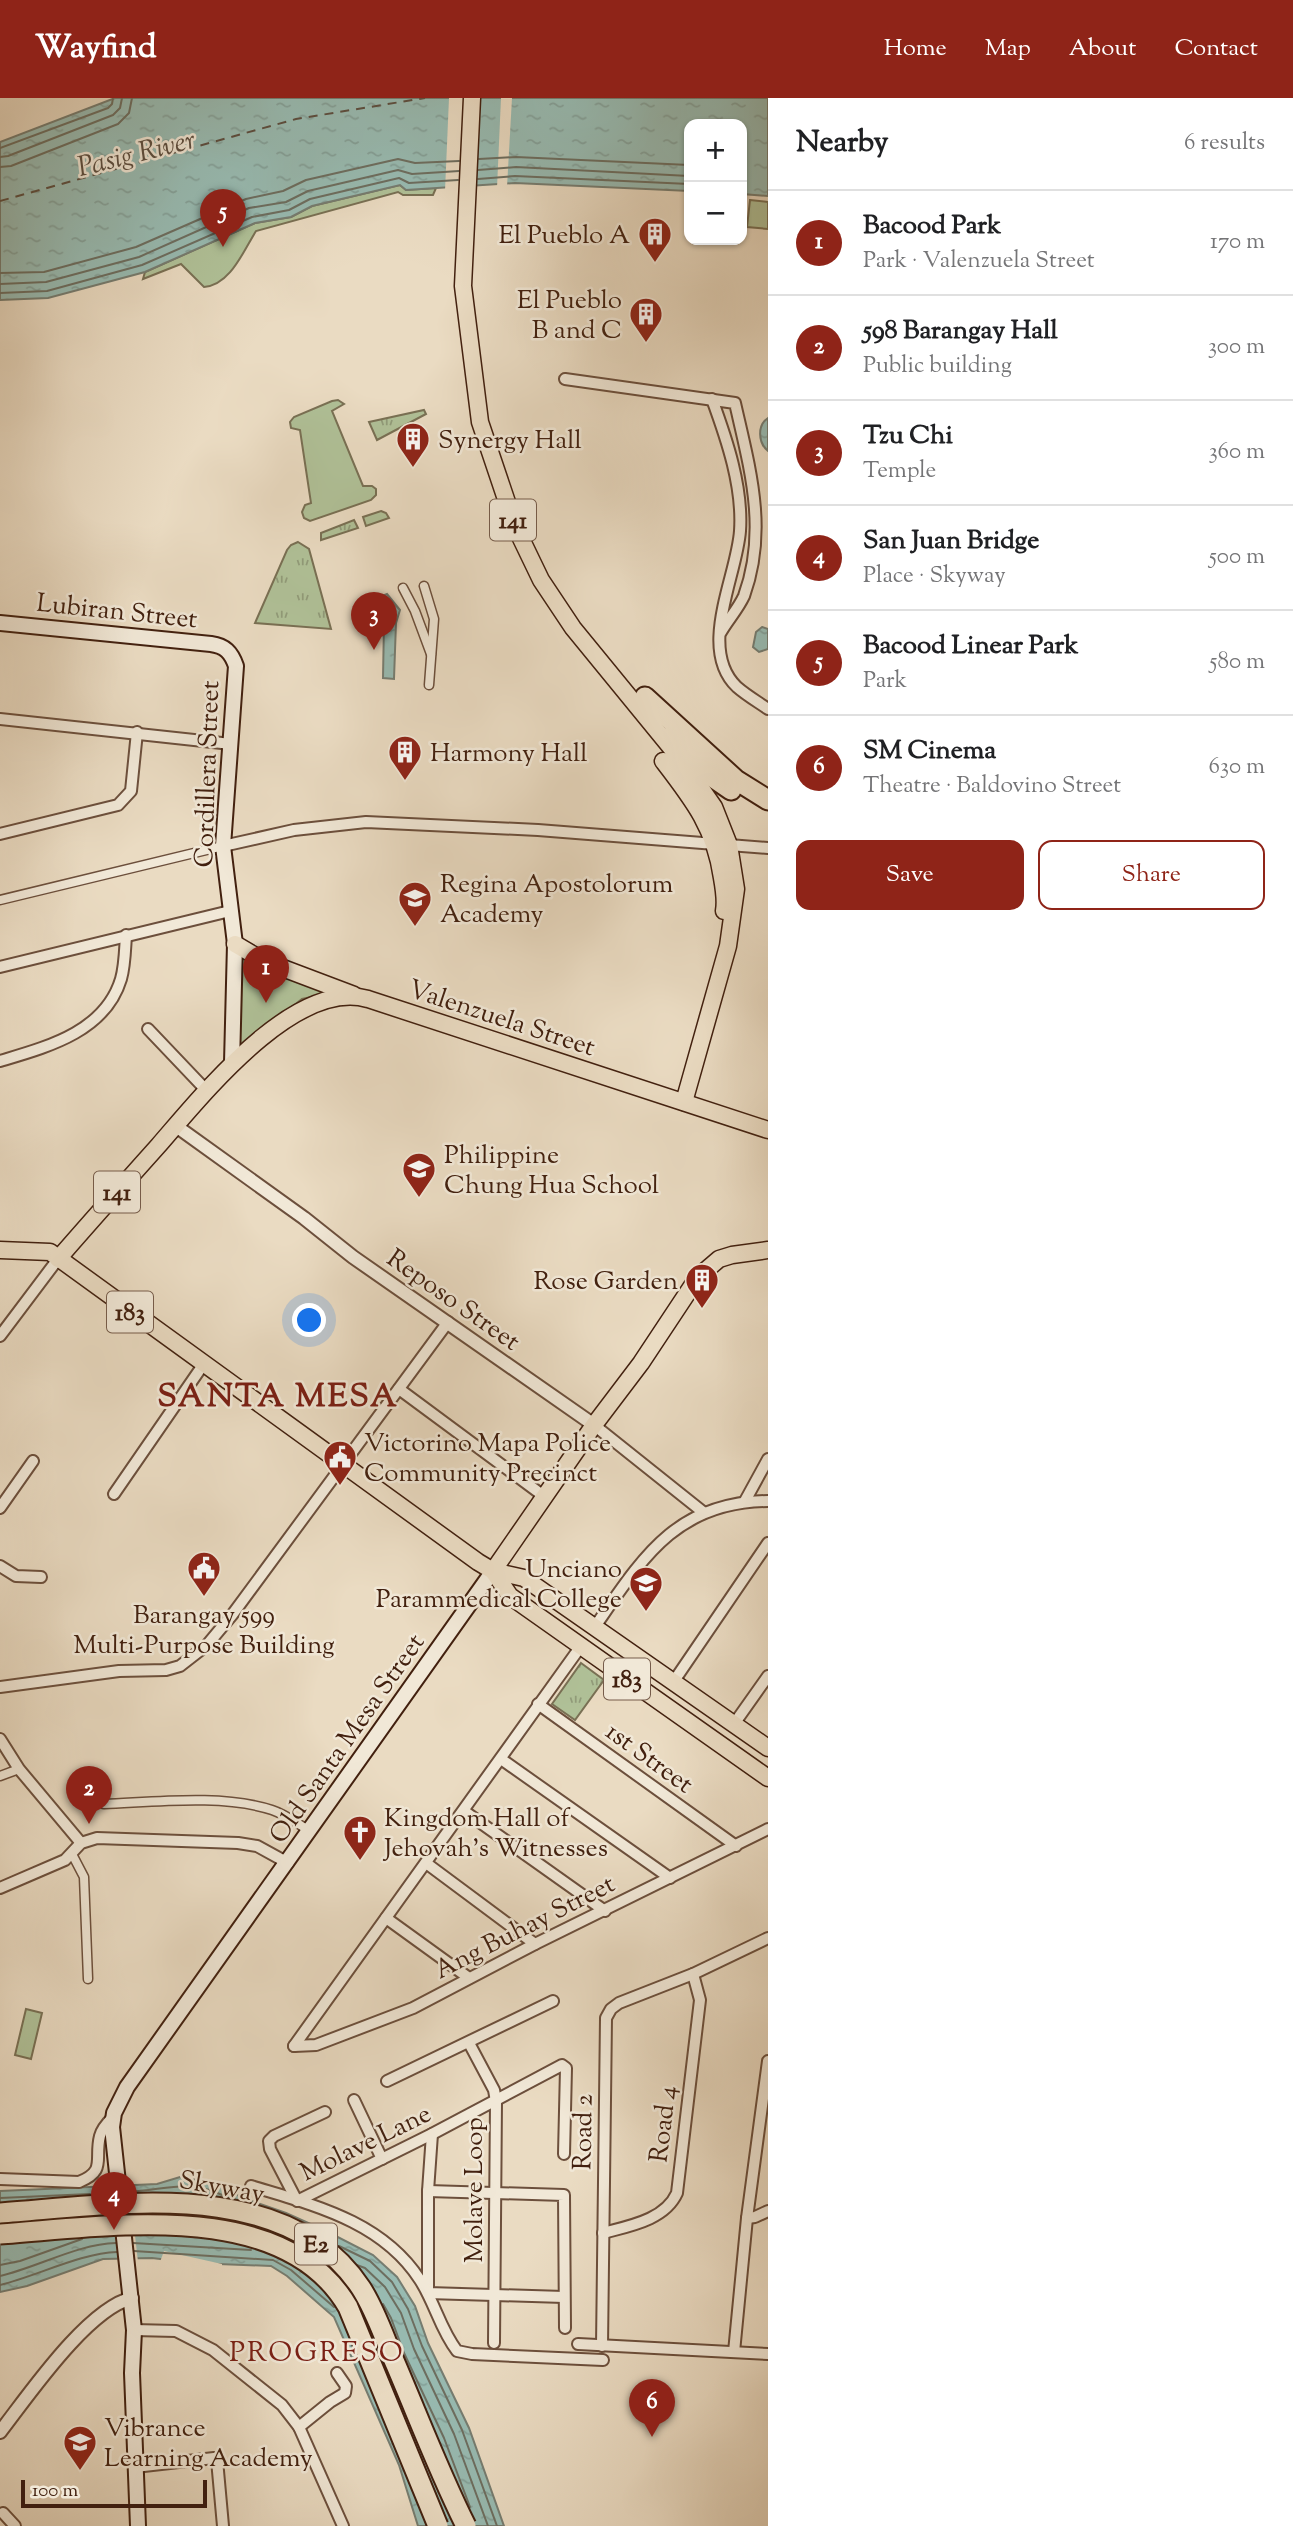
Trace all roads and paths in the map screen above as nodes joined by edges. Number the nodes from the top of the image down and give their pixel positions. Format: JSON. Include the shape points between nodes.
{"nodes":[{"id":1,"x":472,"y":98,"type":"edge"},
{"id":2,"x":565,"y":379,"type":"dead end"},
{"id":3,"x":712,"y":399,"type":"junction"},
{"id":4,"x":424,"y":586,"type":"dead end"},
{"id":5,"x":403,"y":588,"type":"dead end"},
{"id":6,"x":0,"y":623,"type":"edge"},
{"id":7,"x":720,"y":632,"type":"junction"},
{"id":8,"x":228,"y":650,"type":"joint"},
{"id":9,"x":432,"y":656,"type":"junction"},
{"id":10,"x":429,"y":685,"type":"dead end"},
{"id":11,"x":767,"y":704,"type":"edge"},
{"id":12,"x":0,"y":719,"type":"edge"},
{"id":13,"x":137,"y":732,"type":"junction"},
{"id":14,"x":231,"y":744,"type":"junction"},
{"id":15,"x":668,"y":755,"type":"junction"},
{"id":16,"x":768,"y":800,"type":"edge"},
{"id":17,"x":768,"y":813,"type":"edge"},
{"id":18,"x":0,"y":834,"type":"edge"},
{"id":19,"x":722,"y":845,"type":"junction"},
{"id":20,"x":223,"y":846,"type":"junction"},
{"id":21,"x":768,"y":848,"type":"edge"},
{"id":22,"x":0,"y":900,"type":"edge"},
{"id":23,"x":230,"y":911,"type":"junction"},
{"id":24,"x":126,"y":935,"type":"junction"},
{"id":25,"x":235,"y":944,"type":"junction"},
{"id":26,"x":0,"y":967,"type":"edge"},
{"id":27,"x":360,"y":997,"type":"junction"},
{"id":28,"x":148,"y":1029,"type":"dead end"},
{"id":29,"x":0,"y":1061,"type":"edge"},
{"id":30,"x":232,"y":1063,"type":"junction"},
{"id":31,"x":206,"y":1090,"type":"junction"},
{"id":32,"x":678,"y":1100,"type":"junction"},
{"id":33,"x":176,"y":1126,"type":"junction"},
{"id":34,"x":768,"y":1130,"type":"edge"},
{"id":35,"x":0,"y":1250,"type":"edge"},
{"id":36,"x":768,"y":1250,"type":"edge"},
{"id":37,"x":58,"y":1259,"type":"junction"},
{"id":38,"x":448,"y":1322,"type":"junction"},
{"id":39,"x":0,"y":1336,"type":"edge"},
{"id":40,"x":203,"y":1365,"type":"junction"},
{"id":41,"x":399,"y":1389,"type":"junction"},
{"id":42,"x":594,"y":1425,"type":"junction"},
{"id":43,"x":768,"y":1458,"type":"edge"},
{"id":44,"x":33,"y":1461,"type":"dead end"},
{"id":45,"x":344,"y":1464,"type":"junction"},
{"id":46,"x":114,"y":1494,"type":"dead end"},
{"id":47,"x":545,"y":1497,"type":"junction"},
{"id":48,"x":745,"y":1501,"type":"junction"},
{"id":49,"x":768,"y":1501,"type":"edge"},
{"id":50,"x":0,"y":1508,"type":"edge"},
{"id":51,"x":703,"y":1512,"type":"junction"},
{"id":52,"x":768,"y":1543,"type":"edge"},
{"id":53,"x":0,"y":1566,"type":"edge"},
{"id":54,"x":493,"y":1571,"type":"junction"},
{"id":55,"x":41,"y":1577,"type":"dead end"},
{"id":56,"x":594,"y":1628,"type":"junction"},
{"id":57,"x":581,"y":1646,"type":"junction"},
{"id":58,"x":768,"y":1676,"type":"edge"},
{"id":59,"x":674,"y":1681,"type":"junction"},
{"id":60,"x":0,"y":1687,"type":"edge"},
{"id":61,"x":538,"y":1704,"type":"junction"},
{"id":62,"x":734,"y":1724,"type":"junction"},
{"id":63,"x":0,"y":1739,"type":"edge"},
{"id":64,"x":768,"y":1748,"type":"edge"},
{"id":65,"x":501,"y":1759,"type":"junction"},
{"id":66,"x":19,"y":1769,"type":"junction"},
{"id":67,"x":99,"y":1775,"type":"dead end"},
{"id":68,"x":0,"y":1776,"type":"edge"},
{"id":69,"x":768,"y":1778,"type":"edge"},
{"id":70,"x":464,"y":1811,"type":"junction"},
{"id":71,"x":768,"y":1829,"type":"edge"},
{"id":72,"x":310,"y":1831,"type":"junction"},
{"id":73,"x":81,"y":1843,"type":"junction"},
{"id":74,"x":736,"y":1846,"type":"junction"},
{"id":75,"x":72,"y":1854,"type":"junction"},
{"id":76,"x":288,"y":1863,"type":"junction"},
{"id":77,"x":426,"y":1863,"type":"junction"},
{"id":78,"x":670,"y":1878,"type":"junction"},
{"id":79,"x":0,"y":1888,"type":"edge"},
{"id":80,"x":605,"y":1911,"type":"junction"},
{"id":81,"x":386,"y":1918,"type":"junction"},
{"id":82,"x":768,"y":1938,"type":"edge"},
{"id":83,"x":535,"y":1944,"type":"junction"},
{"id":84,"x":693,"y":1974,"type":"junction"},
{"id":85,"x":469,"y":1978,"type":"junction"},
{"id":86,"x":88,"y":1979,"type":"dead end"},
{"id":87,"x":553,"y":2001,"type":"dead end"},
{"id":88,"x":469,"y":2043,"type":"junction"},
{"id":89,"x":768,"y":2061,"type":"edge"},
{"id":90,"x":387,"y":2081,"type":"dead end"},
{"id":91,"x":354,"y":2100,"type":"dead end"},
{"id":92,"x":496,"y":2101,"type":"junction"},
{"id":93,"x":325,"y":2112,"type":"dead end"},
{"id":94,"x":113,"y":2117,"type":"junction"},
{"id":95,"x":432,"y":2134,"type":"junction"},
{"id":96,"x":564,"y":2154,"type":"dead end"},
{"id":97,"x":382,"y":2159,"type":"junction"},
{"id":98,"x":0,"y":2179,"type":"edge"},
{"id":99,"x":251,"y":2186,"type":"dead end"},
{"id":100,"x":428,"y":2191,"type":"junction"},
{"id":101,"x":496,"y":2194,"type":"junction"},
{"id":102,"x":297,"y":2201,"type":"junction"},
{"id":103,"x":768,"y":2211,"type":"edge"},
{"id":104,"x":0,"y":2213,"type":"edge"},
{"id":105,"x":747,"y":2218,"type":"junction"},
{"id":106,"x":603,"y":2233,"type":"junction"},
{"id":107,"x":0,"y":2234,"type":"edge"},
{"id":108,"x":131,"y":2290,"type":"junction"},
{"id":109,"x":428,"y":2293,"type":"junction"},
{"id":110,"x":495,"y":2295,"type":"junction"},
{"id":111,"x":564,"y":2297,"type":"junction"},
{"id":112,"x":565,"y":2328,"type":"dead end"},
{"id":113,"x":134,"y":2330,"type":"junction"},
{"id":114,"x":494,"y":2343,"type":"dead end"},
{"id":115,"x":578,"y":2344,"type":"dead end"},
{"id":116,"x":602,"y":2346,"type":"junction"},
{"id":117,"x":734,"y":2353,"type":"junction"},
{"id":118,"x":768,"y":2354,"type":"edge"},
{"id":119,"x":603,"y":2360,"type":"dead end"},
{"id":120,"x":337,"y":2373,"type":"dead end"},
{"id":121,"x":299,"y":2427,"type":"junction"},
{"id":122,"x":0,"y":2432,"type":"edge"},
{"id":123,"x":135,"y":2467,"type":"junction"},
{"id":124,"x":3,"y":2513,"type":"dead end"},
{"id":125,"x":15,"y":2526,"type":"edge"},
{"id":126,"x":138,"y":2526,"type":"edge"},
{"id":127,"x":223,"y":2526,"type":"edge"},
{"id":128,"x":343,"y":2526,"type":"edge"},
{"id":129,"x":438,"y":2526,"type":"edge"},
{"id":130,"x":466,"y":2526,"type":"edge"}],
"edges":[{"from":1,"to":15,"type":"main road","number":"141","via":[[463,286],[480,422],[515,526],[541,580]]},
{"from":2,"to":3,"type":"street"},
{"from":3,"to":7,"type":"street","via":[[727,440],[740,531]]},
{"from":3,"to":7,"type":"street","via":[[735,403],[758,500],[756,554],[744,596]]},
{"from":4,"to":9,"type":"street","via":[[434,619]]},
{"from":5,"to":9,"type":"street"},
{"from":6,"to":8,"type":"main road","name":"Lubiran Street","via":[[211,644]]},
{"from":7,"to":11,"type":"street","via":[[730,678]]},
{"from":8,"to":14,"type":"main road","name":"Cordillera Street","via":[[236,666]]},
{"from":9,"to":10,"type":"street"},
{"from":12,"to":13,"type":"street"},
{"from":13,"to":14,"type":"street"},
{"from":13,"to":18,"type":"street","via":[[131,791],[118,804]]},
{"from":14,"to":20,"type":"main road","name":"Cordillera Street"},
{"from":15,"to":19,"type":"main road","number":"141"},
{"from":15,"to":19,"type":"main road","number":"141","via":[[715,807]]},
{"from":16,"to":17,"type":"highway","via":[[736,780],[646,706],[699,768]]},
{"from":19,"to":20,"type":"street","via":[[366,822],[294,830]]},
{"from":19,"to":21,"type":"street"},
{"from":19,"to":32,"type":"main road","number":"141","via":[[736,889],[733,924],[720,979]]},
{"from":20,"to":22,"type":"street"},
{"from":20,"to":23,"type":"main road","name":"Cordillera Street"},
{"from":23,"to":24,"type":"street"},
{"from":23,"to":25,"type":"main road","name":"Cordillera Street"},
{"from":24,"to":26,"type":"street"},
{"from":24,"to":29,"type":"street","via":[[120,982],[113,998],[91,1022],[56,1044]]},
{"from":25,"to":27,"type":"main road","via":[[264,961]]},
{"from":25,"to":30,"type":"main road"},
{"from":27,"to":30,"type":"main road","name":"Valenzuela Street","number":"141","via":[[326,1001],[295,1015]]},
{"from":27,"to":32,"type":"main road","name":"Valenzuela Street","number":"141"},
{"from":28,"to":31,"type":"street"},
{"from":30,"to":31,"type":"main road","name":"Valenzuela Street","number":"141"},
{"from":31,"to":33,"type":"main road","name":"Valenzuela Street","number":"141"},
{"from":32,"to":34,"type":"main road","name":"Valenzuela Street"},
{"from":33,"to":37,"type":"main road","name":"Valenzuela Street","number":"141"},
{"from":33,"to":38,"type":"street","name":"Reposo Street"},
{"from":35,"to":37,"type":"main road","via":[[46,1251]]},
{"from":36,"to":42,"type":"main road","name":"Old Santa Mesa Street","via":[[732,1255],[707,1268]]},
{"from":37,"to":39,"type":"street"},
{"from":37,"to":40,"type":"main road","number":"183"},
{"from":38,"to":41,"type":"street"},
{"from":38,"to":42,"type":"street","name":"Reposo Street"},
{"from":40,"to":45,"type":"main road","number":"183"},
{"from":40,"to":46,"type":"street"},
{"from":41,"to":45,"type":"street"},
{"from":41,"to":47,"type":"street"},
{"from":42,"to":47,"type":"main road","name":"Old Santa Mesa Street"},
{"from":42,"to":51,"type":"street","name":"Reposo Street"},
{"from":43,"to":48,"type":"street"},
{"from":44,"to":50,"type":"street"},
{"from":45,"to":54,"type":"main road","number":"183"},
{"from":45,"to":60,"type":"street","via":[[207,1645],[180,1666]]},
{"from":47,"to":54,"type":"main road","name":"Old Santa Mesa Street"},
{"from":48,"to":49,"type":"street"},
{"from":48,"to":51,"type":"street"},
{"from":51,"to":56,"type":"street","via":[[669,1535],[635,1569]]},
{"from":52,"to":59,"type":"street"},
{"from":53,"to":55,"type":"street","via":[[16,1576]]},
{"from":54,"to":56,"type":"main road","number":"183","via":[[524,1578]]},
{"from":54,"to":57,"type":"main road","number":"183","via":[[510,1596]]},
{"from":54,"to":72,"type":"main road","name":"Old Santa Mesa Street"},
{"from":56,"to":59,"type":"main road","number":"183"},
{"from":57,"to":61,"type":"street"},
{"from":57,"to":69,"type":"main road","number":"183"},
{"from":58,"to":62,"type":"street"},
{"from":59,"to":62,"type":"main road","number":"183"},
{"from":61,"to":65,"type":"street"},
{"from":61,"to":74,"type":"street","name":"1st Street"},
{"from":62,"to":64,"type":"main road","number":"183"},
{"from":63,"to":66,"type":"street"},
{"from":65,"to":70,"type":"street"},
{"from":65,"to":78,"type":"street"},
{"from":66,"to":68,"type":"street"},
{"from":66,"to":73,"type":"street"},
{"from":67,"to":72,"type":"street","via":[[104,1804],[162,1800],[232,1803],[273,1810]]},
{"from":70,"to":77,"type":"street"},
{"from":70,"to":80,"type":"street"},
{"from":71,"to":74,"type":"street","name":"Ang Buhay Street"},
{"from":72,"to":76,"type":"main road","name":"Old Santa Mesa Street"},
{"from":73,"to":75,"type":"street"},
{"from":73,"to":76,"type":"street","via":[[97,1838],[238,1843],[257,1846]]},
{"from":74,"to":78,"type":"street","name":"Ang Buhay Street"},
{"from":75,"to":79,"type":"street"},
{"from":75,"to":86,"type":"street","via":[[84,1877]]},
{"from":76,"to":94,"type":"main road","name":"Old Santa Mesa Street","via":[[127,2087]]},
{"from":77,"to":81,"type":"street"},
{"from":77,"to":83,"type":"street"},
{"from":78,"to":80,"type":"street","name":"Ang Buhay Street"},
{"from":80,"to":83,"type":"street","name":"Ang Buhay Street"},
{"from":81,"to":85,"type":"street"},
{"from":81,"to":85,"type":"street","name":"Ang Buhay Street","via":[[294,2046],[316,2045],[400,2013]]},
{"from":82,"to":84,"type":"street","name":"Road 2"},
{"from":83,"to":85,"type":"street","name":"Ang Buhay Street"},
{"from":84,"to":106,"type":"street","name":"Road 4","via":[[700,2000],[677,2193],[665,2210]]},
{"from":84,"to":106,"type":"street","name":"Road 2","via":[[619,2003],[606,2018]]},
{"from":87,"to":88,"type":"street"},
{"from":88,"to":90,"type":"street"},
{"from":88,"to":92,"type":"street","name":"Molave Loop"},
{"from":89,"to":105,"type":"street"},
{"from":91,"to":97,"type":"street"},
{"from":92,"to":95,"type":"street","name":"Molave Lane"},
{"from":92,"to":96,"type":"street","name":"Molave Lane","via":[[565,2066]]},
{"from":92,"to":101,"type":"street","name":"Molave Loop"},
{"from":93,"to":102,"type":"street","via":[[269,2141]]},
{"from":94,"to":98,"type":"street","via":[[100,2136],[98,2168],[88,2179]]},
{"from":94,"to":108,"type":"main road","name":"Old Santa Mesa Street","bridge":true},
{"from":95,"to":97,"type":"street","name":"Molave Lane"},
{"from":95,"to":100,"type":"street"},
{"from":97,"to":102,"type":"street","name":"Molave Lane"},
{"from":99,"to":102,"type":"street"},
{"from":100,"to":101,"type":"street"},
{"from":100,"to":109,"type":"street"},
{"from":101,"to":110,"type":"street","name":"Molave Loop"},
{"from":101,"to":111,"type":"street","via":[[564,2195]]},
{"from":102,"to":109,"type":"street","via":[[379,2236],[402,2257]]},
{"from":103,"to":105,"type":"street"},
{"from":104,"to":130,"type":"highway","name":"Skyway","number":"E2","bridge":true,"via":[[163,2202],[218,2206],[258,2215],[314,2242],[348,2270],[371,2306]]},
{"from":105,"to":117,"type":"street"},
{"from":106,"to":116,"type":"street","name":"Road 2"},
{"from":107,"to":129,"type":"highway","name":"Skyway","number":"E2","bridge":true,"via":[[191,2224],[255,2239],[316,2269],[348,2308]]},
{"from":108,"to":113,"type":"main road","name":"Old Santa Mesa Street"},
{"from":108,"to":122,"type":"street","via":[[84,2329]]},
{"from":109,"to":110,"type":"street"},
{"from":109,"to":119,"type":"street","via":[[457,2351]]},
{"from":110,"to":111,"type":"street"},
{"from":110,"to":114,"type":"street","name":"Molave Loop"},
{"from":111,"to":112,"type":"street"},
{"from":113,"to":121,"type":"street","via":[[177,2331],[213,2350],[271,2395]]},
{"from":113,"to":123,"type":"main road","name":"Old Santa Mesa Street"},
{"from":115,"to":116,"type":"street"},
{"from":116,"to":117,"type":"street"},
{"from":117,"to":118,"type":"street"},
{"from":120,"to":121,"type":"street","via":[[346,2386],[345,2393]]},
{"from":121,"to":128,"type":"street"},
{"from":123,"to":126,"type":"main road","name":"Old Santa Mesa Street"},
{"from":123,"to":127,"type":"street","via":[[217,2460]]},
{"from":124,"to":125,"type":"street"}]}
